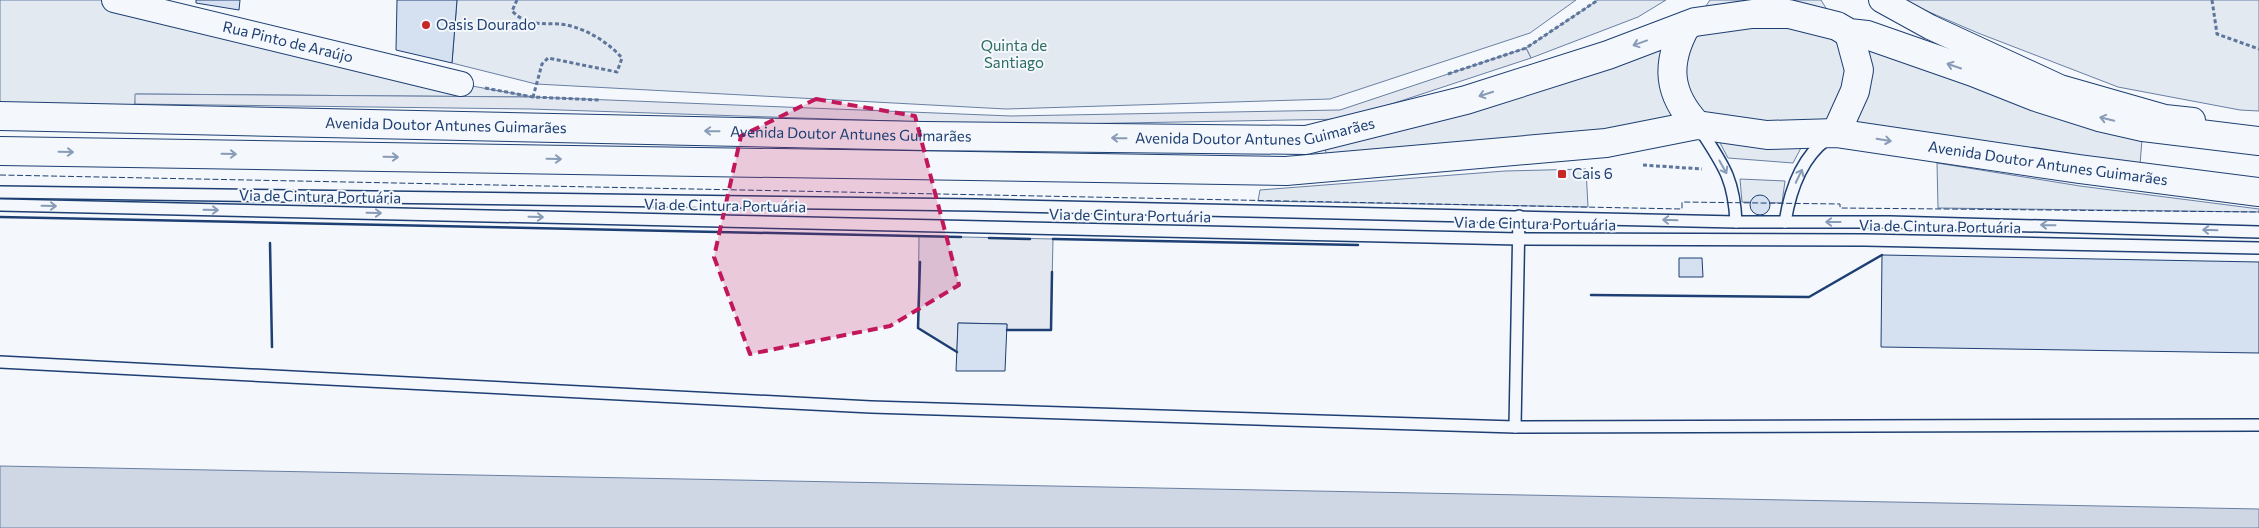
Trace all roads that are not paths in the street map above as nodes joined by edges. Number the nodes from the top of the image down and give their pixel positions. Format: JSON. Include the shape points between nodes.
{"nodes":[{"id":1,"x":114,"y":0,"type":"edge"},
{"id":2,"x":1710,"y":0,"type":"edge"},
{"id":3,"x":1821,"y":0,"type":"edge"},
{"id":4,"x":1882,"y":0,"type":"edge"},
{"id":5,"x":1690,"y":24,"type":"junction"},
{"id":6,"x":1843,"y":29,"type":"junction"},
{"id":7,"x":461,"y":84,"type":"road end"},
{"id":8,"x":2,"y":116,"type":"edge"},
{"id":9,"x":1697,"y":125,"type":"junction"},
{"id":10,"x":2259,"y":128,"type":"edge"},
{"id":11,"x":1836,"y":133,"type":"junction"},
{"id":12,"x":2259,"y":141,"type":"edge"},
{"id":13,"x":0,"y":151,"type":"edge"},
{"id":14,"x":0,"y":192,"type":"edge"},
{"id":15,"x":2259,"y":192,"type":"edge"},
{"id":16,"x":0,"y":205,"type":"edge"},
{"id":17,"x":1519,"y":216,"type":"junction"},
{"id":18,"x":1736,"y":222,"type":"junction"},
{"id":19,"x":1785,"y":222,"type":"junction"},
{"id":20,"x":2259,"y":232,"type":"edge"},
{"id":21,"x":1519,"y":239,"type":"junction"},
{"id":22,"x":2259,"y":248,"type":"edge"},
{"id":23,"x":0,"y":362,"type":"edge"},
{"id":24,"x":2259,"y":425,"type":"edge"},
{"id":25,"x":1515,"y":427,"type":"junction"}],
"edges":[{"from":1,"to":7,"type":"street","name":"Rua Pinto de Araújo"},
{"from":2,"to":5,"type":"main road"},
{"from":3,"to":6,"type":"main road"},
{"from":4,"to":10,"type":"street","via":[[2060,87],[2165,116]]},
{"from":5,"to":6,"type":"main road","name":"Avenida Doutor Antunes Guimarães","via":[[1752,14],[1789,14]]},
{"from":5,"to":8,"type":"main road","name":"Avenida Doutor Antunes Guimarães","one_way":true,"via":[[1608,55],[1466,100],[1306,140],[924,136]]},
{"from":5,"to":9,"type":"main road","via":[[1676,45],[1672,79],[1677,97]]},
{"from":6,"to":11,"type":"main road","via":[[1859,70],[1855,91]]},
{"from":12,"to":6,"type":"main road","name":"Avenida Doutor Antunes Guimarães","one_way":true,"via":[[2143,127],[2099,118]]},
{"from":9,"to":11,"type":"main road","name":"Avenida Doutor Antunes Guimarães","via":[[1766,135]]},
{"from":13,"to":9,"type":"main road","name":"Avenida Doutor Antunes Guimarães","one_way":true,"via":[[1286,171],[1606,142]]},
{"from":9,"to":18,"type":"lane","one_way":true,"via":[[1730,177]]},
{"from":11,"to":15,"type":"main road","name":"Avenida Doutor Antunes Guimarães","one_way":true},
{"from":19,"to":11,"type":"lane","one_way":true,"via":[[1798,176],[1816,147]]},
{"from":14,"to":17,"type":"lane","name":"Via de Cintura Portuária"},
{"from":16,"to":21,"type":"lane","name":"Via de Cintura Portuária","one_way":true},
{"from":18,"to":17,"type":"lane","name":"Via de Cintura Portuária","one_way":true},
{"from":17,"to":21,"type":"lane"},
{"from":18,"to":19,"type":"lane","name":"Via de Cintura Portuária"},
{"from":20,"to":19,"type":"lane","name":"Via de Cintura Portuária","one_way":true},
{"from":21,"to":22,"type":"lane","name":"Via de Cintura Portuária","via":[[1865,240]]},
{"from":21,"to":25,"type":"lane"},
{"from":23,"to":25,"type":"lane","via":[[871,407]]},
{"from":24,"to":25,"type":"lane"}]}
